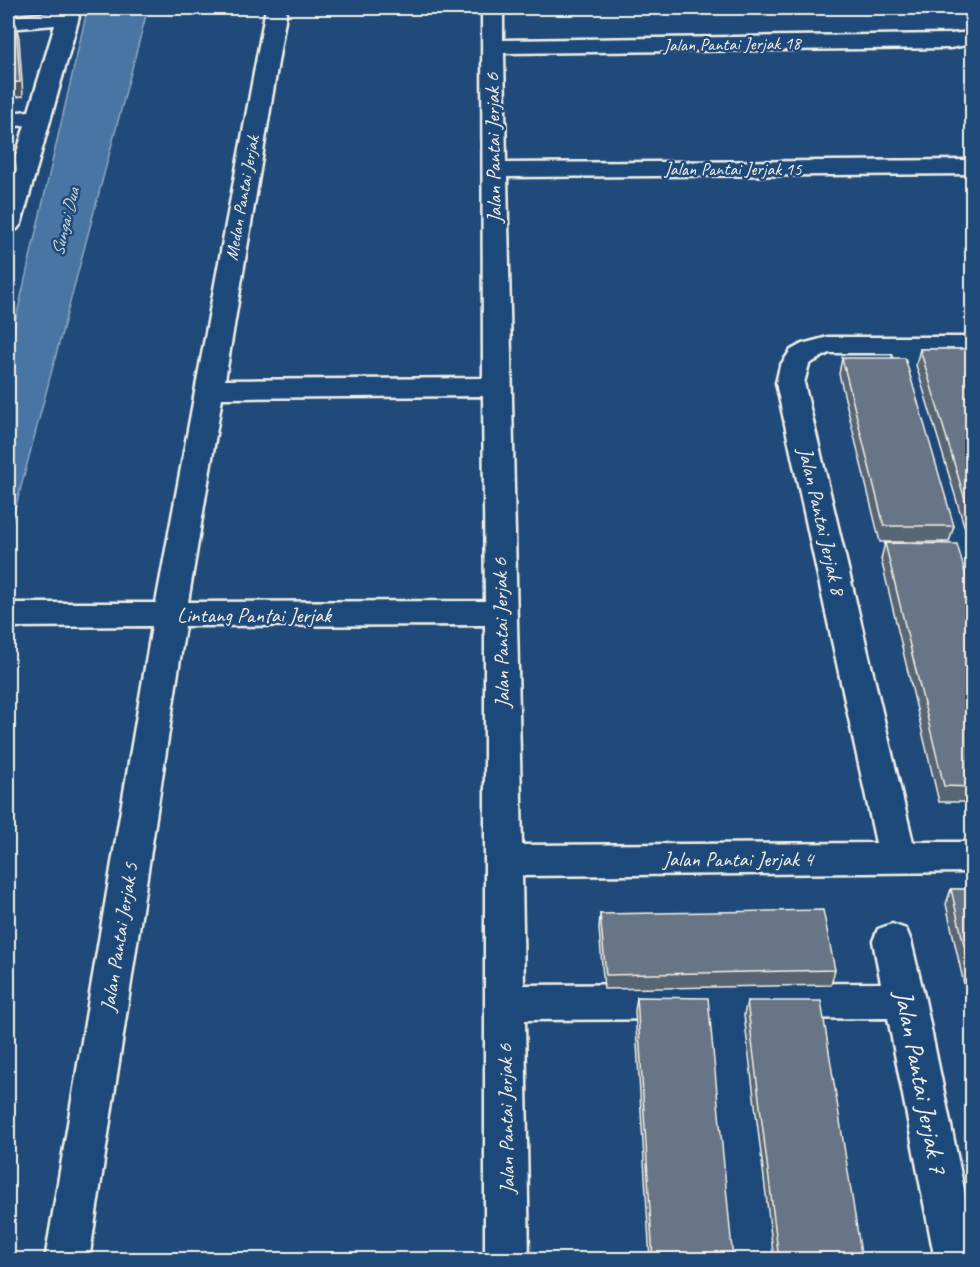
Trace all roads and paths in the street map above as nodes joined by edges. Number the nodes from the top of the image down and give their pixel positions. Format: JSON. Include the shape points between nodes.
{"nodes":[{"id":1,"x":276,"y":8,"type":"edge"},
{"id":2,"x":492,"y":8,"type":"edge"},
{"id":3,"x":8,"y":23,"type":"edge"},
{"id":4,"x":972,"y":38,"type":"edge"},
{"id":5,"x":492,"y":46,"type":"junction"},
{"id":6,"x":39,"y":117,"type":"junction"},
{"id":7,"x":8,"y":120,"type":"edge"},
{"id":8,"x":972,"y":166,"type":"edge"},
{"id":9,"x":493,"y":171,"type":"junction"},
{"id":10,"x":15,"y":174,"type":"edge"},
{"id":11,"x":8,"y":224,"type":"edge"},
{"id":12,"x":904,"y":344,"type":"junction"},
{"id":13,"x":972,"y":345,"type":"edge"},
{"id":14,"x":496,"y":387,"type":"junction"},
{"id":15,"x":209,"y":389,"type":"junction"},
{"id":16,"x":972,"y":587,"type":"edge"},
{"id":17,"x":501,"y":614,"type":"junction"},
{"id":18,"x":19,"y":615,"type":"edge"},
{"id":19,"x":170,"y":615,"type":"junction"},
{"id":20,"x":972,"y":857,"type":"edge"},
{"id":21,"x":898,"y":858,"type":"junction"},
{"id":22,"x":503,"y":861,"type":"junction"},
{"id":23,"x":892,"y":940,"type":"dead end"},
{"id":24,"x":904,"y":1000,"type":"junction"},
{"id":25,"x":723,"y":1001,"type":"junction"},
{"id":26,"x":504,"y":1003,"type":"junction"},
{"id":27,"x":960,"y":1237,"type":"edge"},
{"id":28,"x":68,"y":1260,"type":"edge"},
{"id":29,"x":507,"y":1260,"type":"edge"},
{"id":30,"x":755,"y":1260,"type":"edge"}],
"edges":[{"from":1,"to":15,"type":"street","name":"Medan Pantai Jerjak"},
{"from":2,"to":5,"type":"street","name":"Jalan Pantai Jerjak 6"},
{"from":3,"to":6,"type":"street","via":[[68,17]]},
{"from":4,"to":5,"type":"street","name":"Jalan Pantai Jerjak 18"},
{"from":5,"to":9,"type":"street","name":"Jalan Pantai Jerjak 6"},
{"from":6,"to":7,"type":"street"},
{"from":6,"to":10,"type":"street"},
{"from":8,"to":9,"type":"street","name":"Jalan Pantai Jerjak 15"},
{"from":9,"to":14,"type":"street","name":"Jalan Pantai Jerjak 6"},
{"from":10,"to":11,"type":"street"},
{"from":12,"to":13,"type":"street","name":"Jalan Pantai Jerjak 8"},
{"from":12,"to":16,"type":"street"},
{"from":12,"to":21,"type":"street","name":"Jalan Pantai Jerjak 8","via":[[828,345],[811,350],[792,365],[790,383]]},
{"from":14,"to":15,"type":"street"},
{"from":14,"to":17,"type":"street","name":"Jalan Pantai Jerjak 6"},
{"from":15,"to":19,"type":"street","name":"Medan Pantai Jerjak"},
{"from":17,"to":19,"type":"street","name":"Lintang Pantai Jerjak"},
{"from":17,"to":22,"type":"street","name":"Jalan Pantai Jerjak 6"},
{"from":18,"to":19,"type":"street","name":"Lintang Pantai Jerjak"},
{"from":19,"to":28,"type":"street","name":"Jalan Pantai Jerjak 5"},
{"from":20,"to":21,"type":"street","name":"Jalan Pantai Jerjak 4"},
{"from":21,"to":22,"type":"street","name":"Jalan Pantai Jerjak 4"},
{"from":22,"to":26,"type":"street","name":"Jalan Pantai Jerjak 6"},
{"from":23,"to":24,"type":"street","name":"Jalan Pantai Jerjak 7"},
{"from":24,"to":25,"type":"street"},
{"from":24,"to":27,"type":"street","name":"Jalan Pantai Jerjak 7"},
{"from":25,"to":26,"type":"street"},
{"from":25,"to":30,"type":"street"},
{"from":26,"to":29,"type":"street","name":"Jalan Pantai Jerjak 6"}]}
